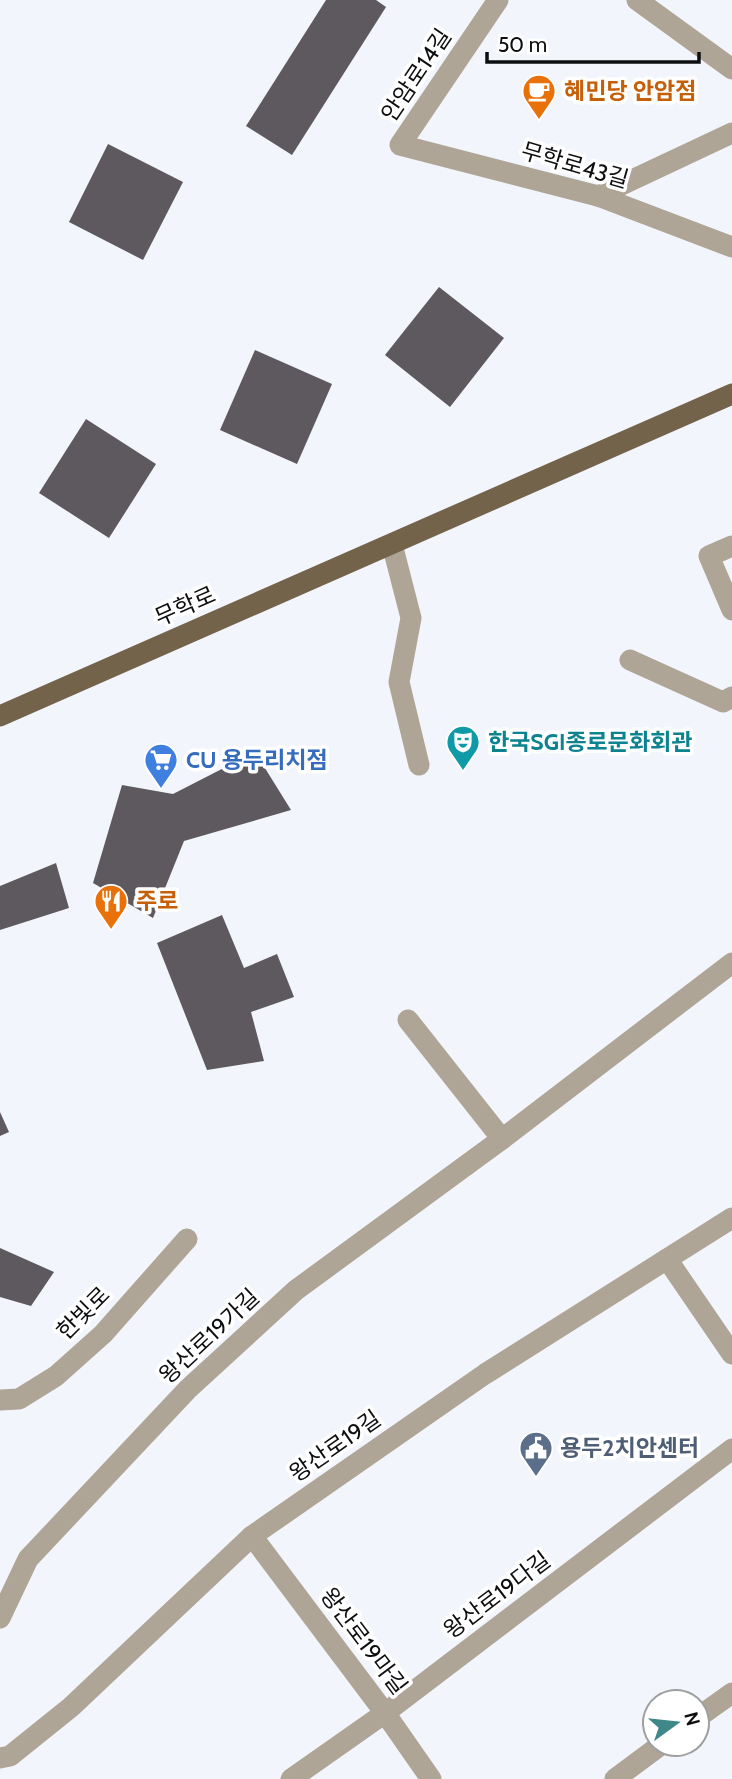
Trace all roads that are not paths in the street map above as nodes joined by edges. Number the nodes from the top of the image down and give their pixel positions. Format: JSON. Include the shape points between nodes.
{"nodes":[{"id":1,"x":498,"y":0,"type":"edge"},
{"id":2,"x":637,"y":0,"type":"edge"},
{"id":3,"x":732,"y":69,"type":"edge"},
{"id":4,"x":732,"y":133,"type":"edge"},
{"id":5,"x":400,"y":145,"type":"joint"},
{"id":6,"x":598,"y":196,"type":"junction"},
{"id":7,"x":732,"y":247,"type":"edge"},
{"id":8,"x":732,"y":394,"type":"edge"},
{"id":9,"x":392,"y":544,"type":"junction"},
{"id":10,"x":732,"y":546,"type":"edge"},
{"id":11,"x":732,"y":610,"type":"edge"},
{"id":12,"x":630,"y":660,"type":"dead end"},
{"id":13,"x":732,"y":697,"type":"edge"},
{"id":14,"x":0,"y":716,"type":"edge"},
{"id":15,"x":419,"y":765,"type":"dead end"},
{"id":16,"x":732,"y":963,"type":"edge"},
{"id":17,"x":408,"y":1020,"type":"dead end"},
{"id":18,"x":502,"y":1139,"type":"junction"},
{"id":19,"x":732,"y":1218,"type":"edge"},
{"id":20,"x":187,"y":1239,"type":"dead end"},
{"id":21,"x":667,"y":1259,"type":"junction"},
{"id":22,"x":732,"y":1354,"type":"edge"},
{"id":23,"x":0,"y":1400,"type":"edge"},
{"id":24,"x":732,"y":1449,"type":"edge"},
{"id":25,"x":252,"y":1536,"type":"junction"},
{"id":26,"x":0,"y":1618,"type":"edge"},
{"id":27,"x":732,"y":1693,"type":"edge"},
{"id":28,"x":711,"y":1708,"type":"edge"},
{"id":29,"x":385,"y":1713,"type":"junction"},
{"id":30,"x":0,"y":1758,"type":"edge"},
{"id":31,"x":643,"y":1758,"type":"edge"},
{"id":32,"x":291,"y":1779,"type":"edge"},
{"id":33,"x":431,"y":1779,"type":"edge"},
{"id":34,"x":615,"y":1779,"type":"edge"}],
"edges":[{"from":1,"to":5,"type":"street","name":"안암로14길"},
{"from":2,"to":3,"type":"street"},
{"from":4,"to":6,"type":"street"},
{"from":5,"to":6,"type":"street","name":"무학로43길"},
{"from":6,"to":7,"type":"street","name":"무학로43길"},
{"from":8,"to":9,"type":"main road","name":"무학로"},
{"from":9,"to":14,"type":"main road","name":"무학로"},
{"from":9,"to":15,"type":"street","via":[[411,618],[399,682]]},
{"from":10,"to":11,"type":"street","via":[[709,556]]},
{"from":12,"to":13,"type":"street","via":[[723,702]]},
{"from":16,"to":18,"type":"street","name":"왕산로19가길"},
{"from":17,"to":18,"type":"street"},
{"from":18,"to":26,"type":"street","name":"왕산로19가길","via":[[296,1290],[188,1389],[28,1559]]},
{"from":19,"to":21,"type":"street","name":"왕산로19길"},
{"from":20,"to":23,"type":"street","name":"한빛로","via":[[103,1334],[56,1376],[19,1399]]},
{"from":21,"to":22,"type":"street"},
{"from":21,"to":25,"type":"street","name":"왕산로19길","via":[[485,1374]]},
{"from":24,"to":29,"type":"street","name":"왕산로19다길"},
{"from":25,"to":29,"type":"street","name":"왕산로19마길"},
{"from":25,"to":30,"type":"street","name":"왕산로19길","via":[[71,1707],[10,1756]]},
{"from":27,"to":28,"type":"street"},
{"from":29,"to":32,"type":"street","name":"왕산로19다길"},
{"from":29,"to":33,"type":"street","name":"왕산로19마길"},
{"from":31,"to":34,"type":"street"}]}
